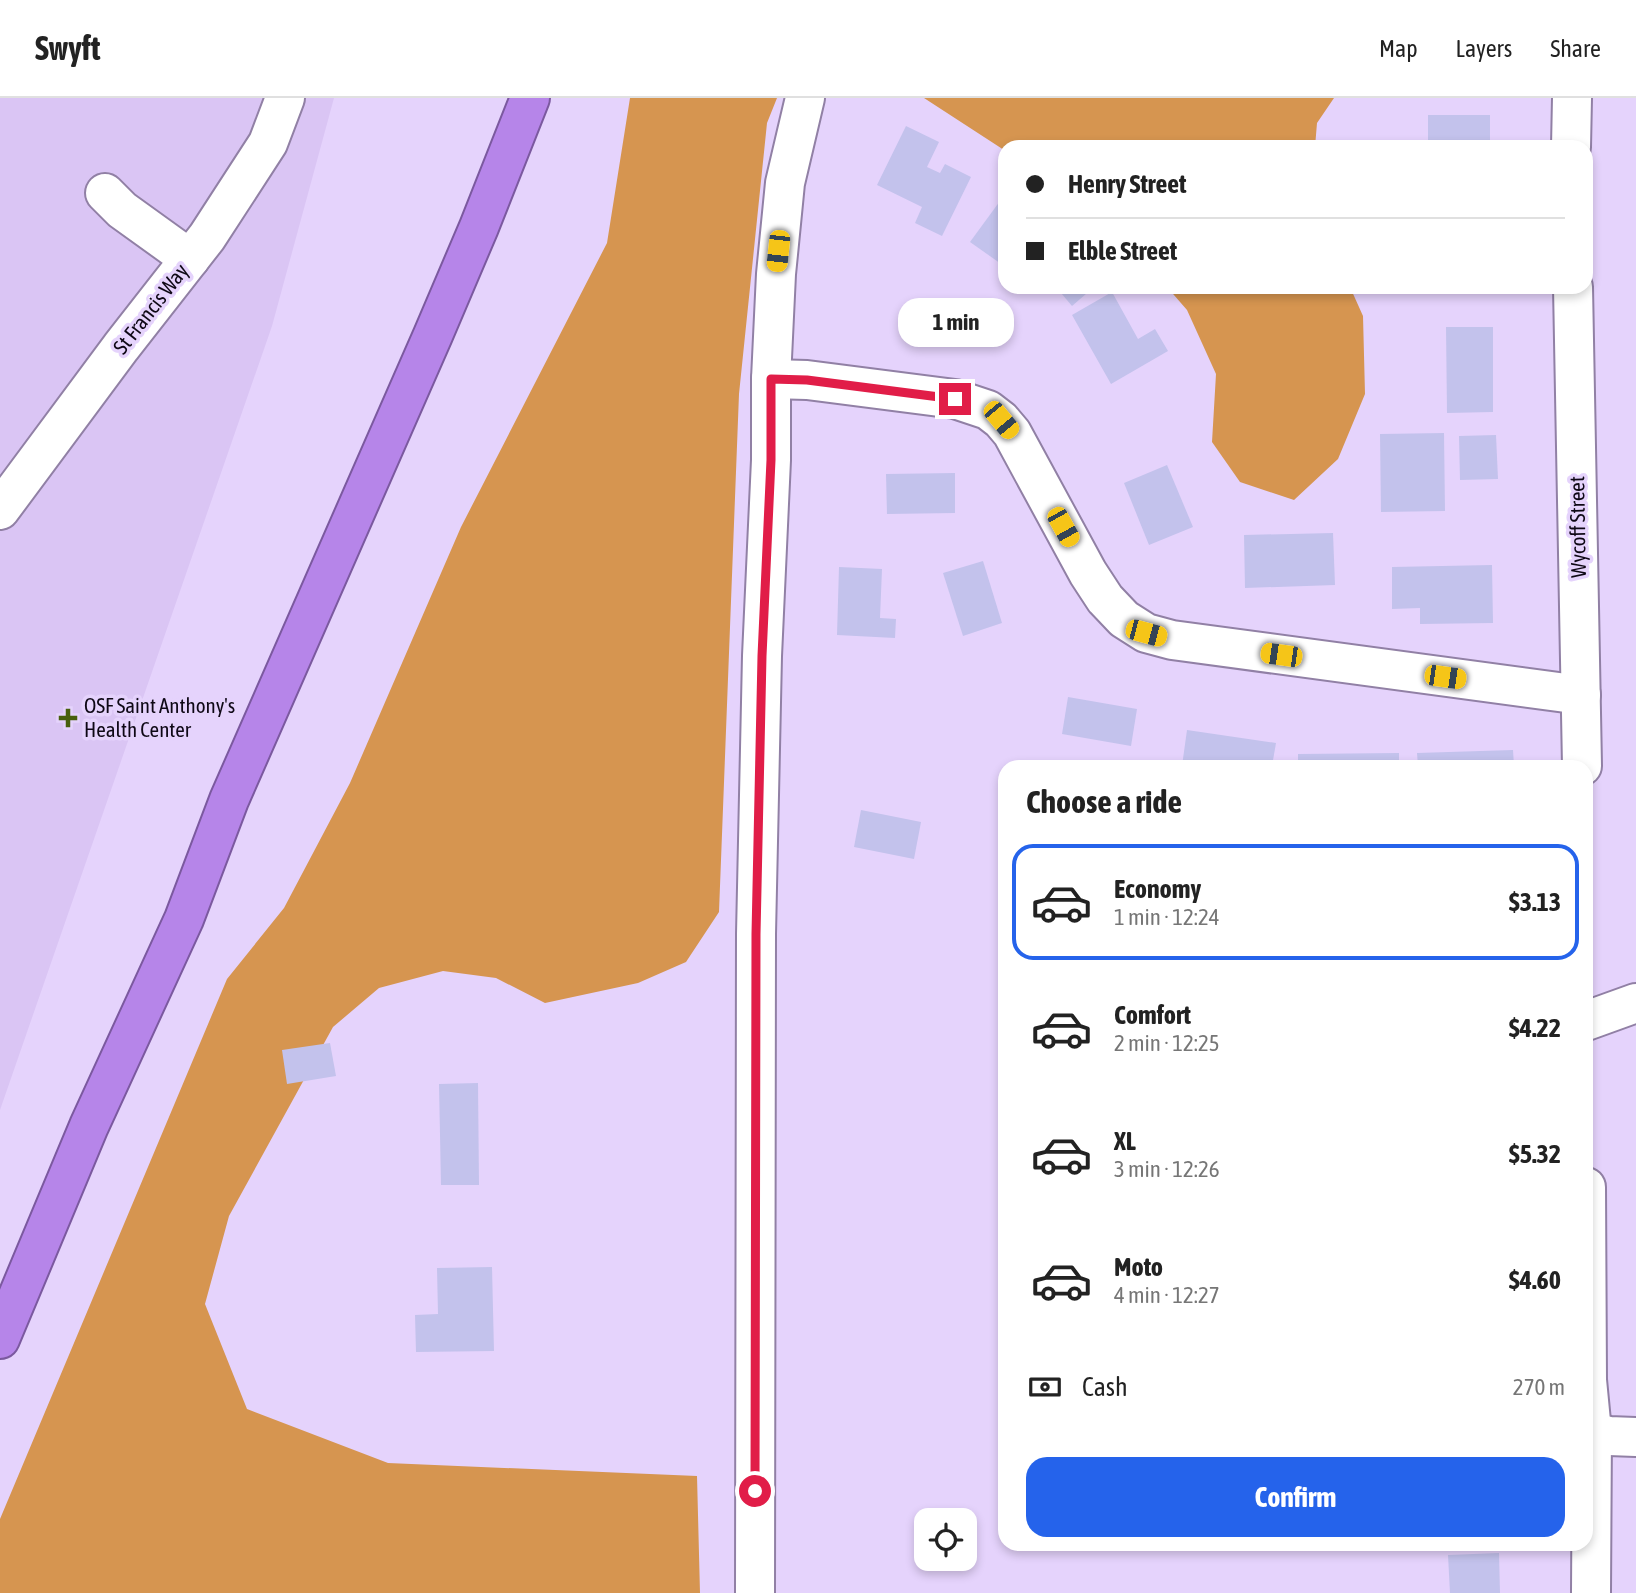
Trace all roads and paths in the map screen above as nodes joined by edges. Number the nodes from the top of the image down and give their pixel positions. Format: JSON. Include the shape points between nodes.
{"nodes":[{"id":1,"x":285,"y":98,"type":"edge"},
{"id":2,"x":530,"y":98,"type":"edge"},
{"id":3,"x":805,"y":98,"type":"edge"},
{"id":4,"x":1572,"y":98,"type":"edge"},
{"id":5,"x":1571,"y":140,"type":"edge"},
{"id":6,"x":105,"y":193,"type":"dead end"},
{"id":7,"x":190,"y":259,"type":"junction"},
{"id":8,"x":1573,"y":294,"type":"edge"},
{"id":9,"x":771,"y":379,"type":"junction"},
{"id":10,"x":0,"y":510,"type":"edge"},
{"id":11,"x":1581,"y":695,"type":"junction"},
{"id":12,"x":1582,"y":760,"type":"edge"},
{"id":13,"x":1636,"y":1003,"type":"edge"},
{"id":14,"x":1593,"y":1018,"type":"edge"},
{"id":15,"x":0,"y":1339,"type":"edge"},
{"id":16,"x":1593,"y":1432,"type":"edge"},
{"id":17,"x":1636,"y":1437,"type":"edge"},
{"id":18,"x":1591,"y":1551,"type":"edge"},
{"id":19,"x":755,"y":1593,"type":"edge"},
{"id":20,"x":1591,"y":1593,"type":"edge"}],
"edges":[{"from":1,"to":7,"type":"street","name":"St Francis Way","via":[[268,144]]},
{"from":2,"to":15,"type":"highway","via":[[458,275],[229,800],[184,919],[89,1126]]},
{"from":3,"to":9,"type":"street","via":[[785,183]]},
{"from":4,"to":5,"type":"street"},
{"from":6,"to":7,"type":"street"},
{"from":7,"to":10,"type":"street","name":"St Francis Way"},
{"from":8,"to":11,"type":"street","name":"Wycoff Street"},
{"from":9,"to":11,"type":"street","via":[[955,399],[988,410],[1012,433],[1105,600],[1146,633]]},
{"from":9,"to":19,"type":"street","via":[[756,934]]},
{"from":11,"to":12,"type":"street","name":"Wycoff Street"},
{"from":13,"to":14,"type":"street"},
{"from":16,"to":17,"type":"street"},
{"from":18,"to":20,"type":"street"}]}
